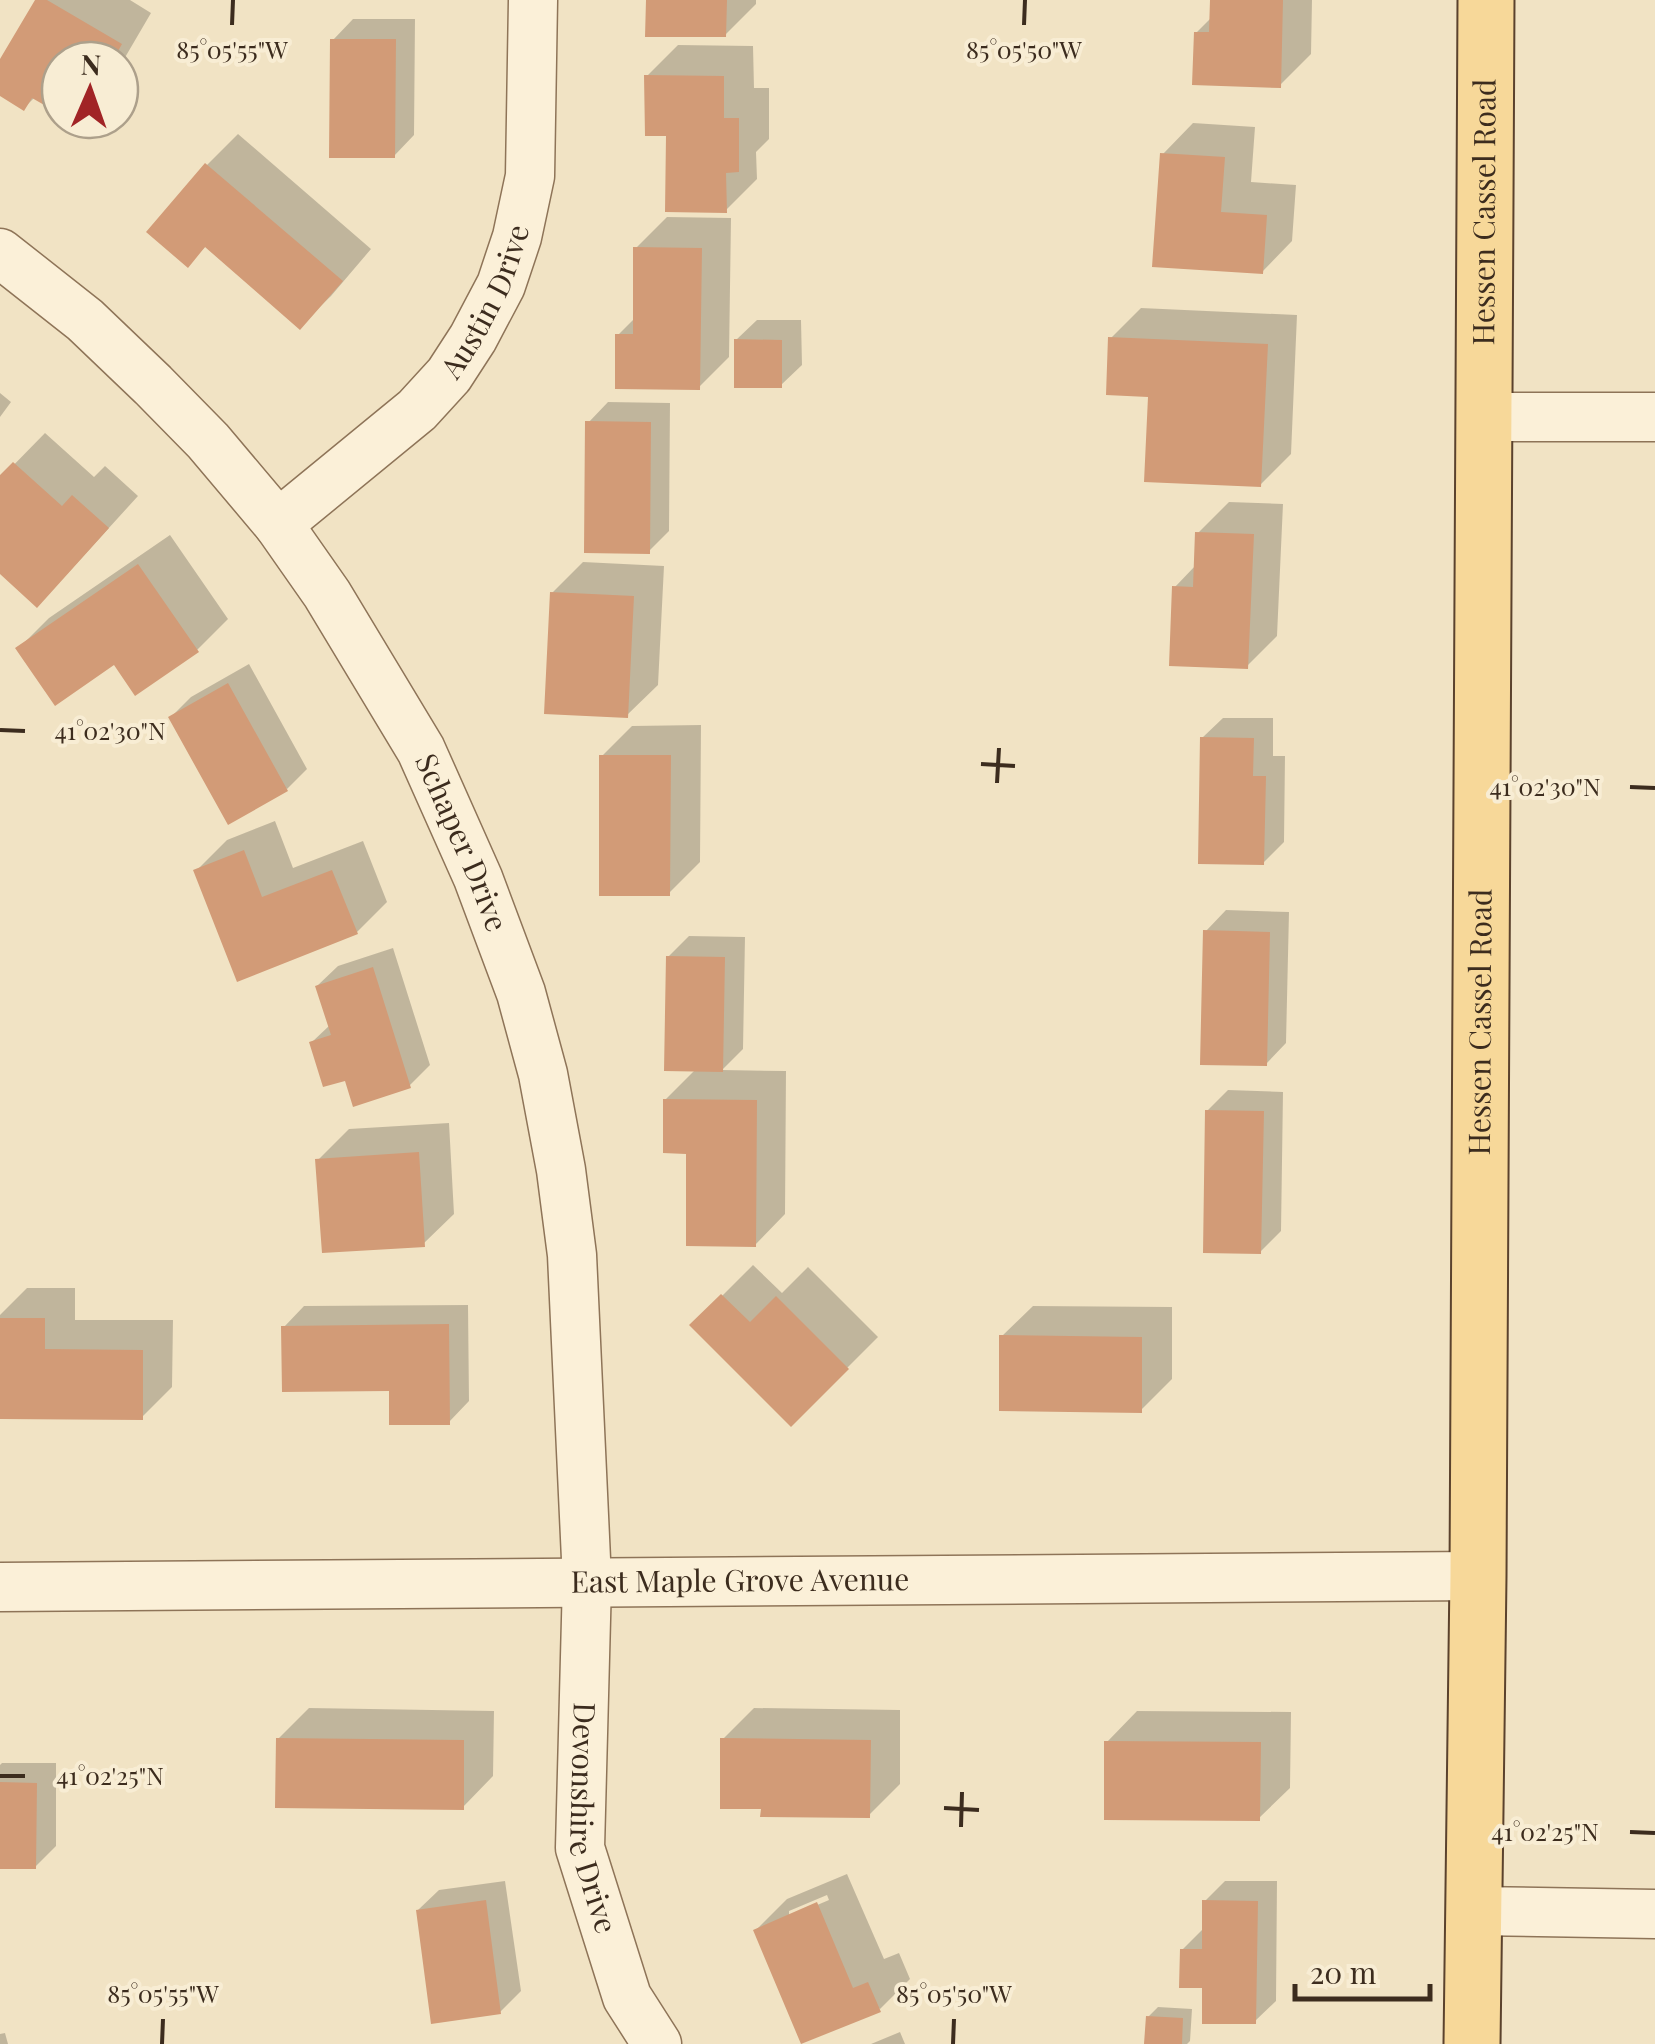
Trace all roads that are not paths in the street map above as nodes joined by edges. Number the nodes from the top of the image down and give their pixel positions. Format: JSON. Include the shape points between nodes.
{"nodes":[{"id":1,"x":533,"y":0,"type":"edge"},
{"id":2,"x":1486,"y":0,"type":"edge"},
{"id":3,"x":0,"y":254,"type":"edge"},
{"id":4,"x":1483,"y":418,"type":"junction"},
{"id":5,"x":1655,"y":418,"type":"edge"},
{"id":6,"x":278,"y":524,"type":"junction"},
{"id":7,"x":1478,"y":1576,"type":"junction"},
{"id":8,"x":587,"y":1581,"type":"junction"},
{"id":9,"x":0,"y":1586,"type":"edge"},
{"id":10,"x":1474,"y":1911,"type":"junction"},
{"id":11,"x":1655,"y":1914,"type":"edge"},
{"id":12,"x":657,"y":2044,"type":"edge"},
{"id":13,"x":1472,"y":2044,"type":"edge"}],
"edges":[{"from":1,"to":6,"type":"street","name":"Austin Drive","via":[[530,176],[502,284],[449,374],[417,410]]},
{"from":2,"to":4,"type":"main road","name":"Hessen Cassel Road"},
{"from":3,"to":6,"type":"street","name":"Schaper Drive","via":[[153,384]]},
{"from":4,"to":5,"type":"street"},
{"from":4,"to":7,"type":"main road","name":"Hessen Cassel Road"},
{"from":6,"to":8,"type":"street","name":"Schaper Drive","via":[[421,750],[520,994],[543,1074],[572,1255]]},
{"from":7,"to":8,"type":"street","name":"East Maple Grove Avenue"},
{"from":7,"to":10,"type":"main road","name":"Hessen Cassel Road"},
{"from":8,"to":9,"type":"street","name":"East Maple Grove Avenue"},
{"from":8,"to":12,"type":"street","name":"Devonshire Drive","via":[[580,1848],[627,1998]]},
{"from":10,"to":11,"type":"street"},
{"from":10,"to":13,"type":"main road","name":"Hessen Cassel Road"}]}
